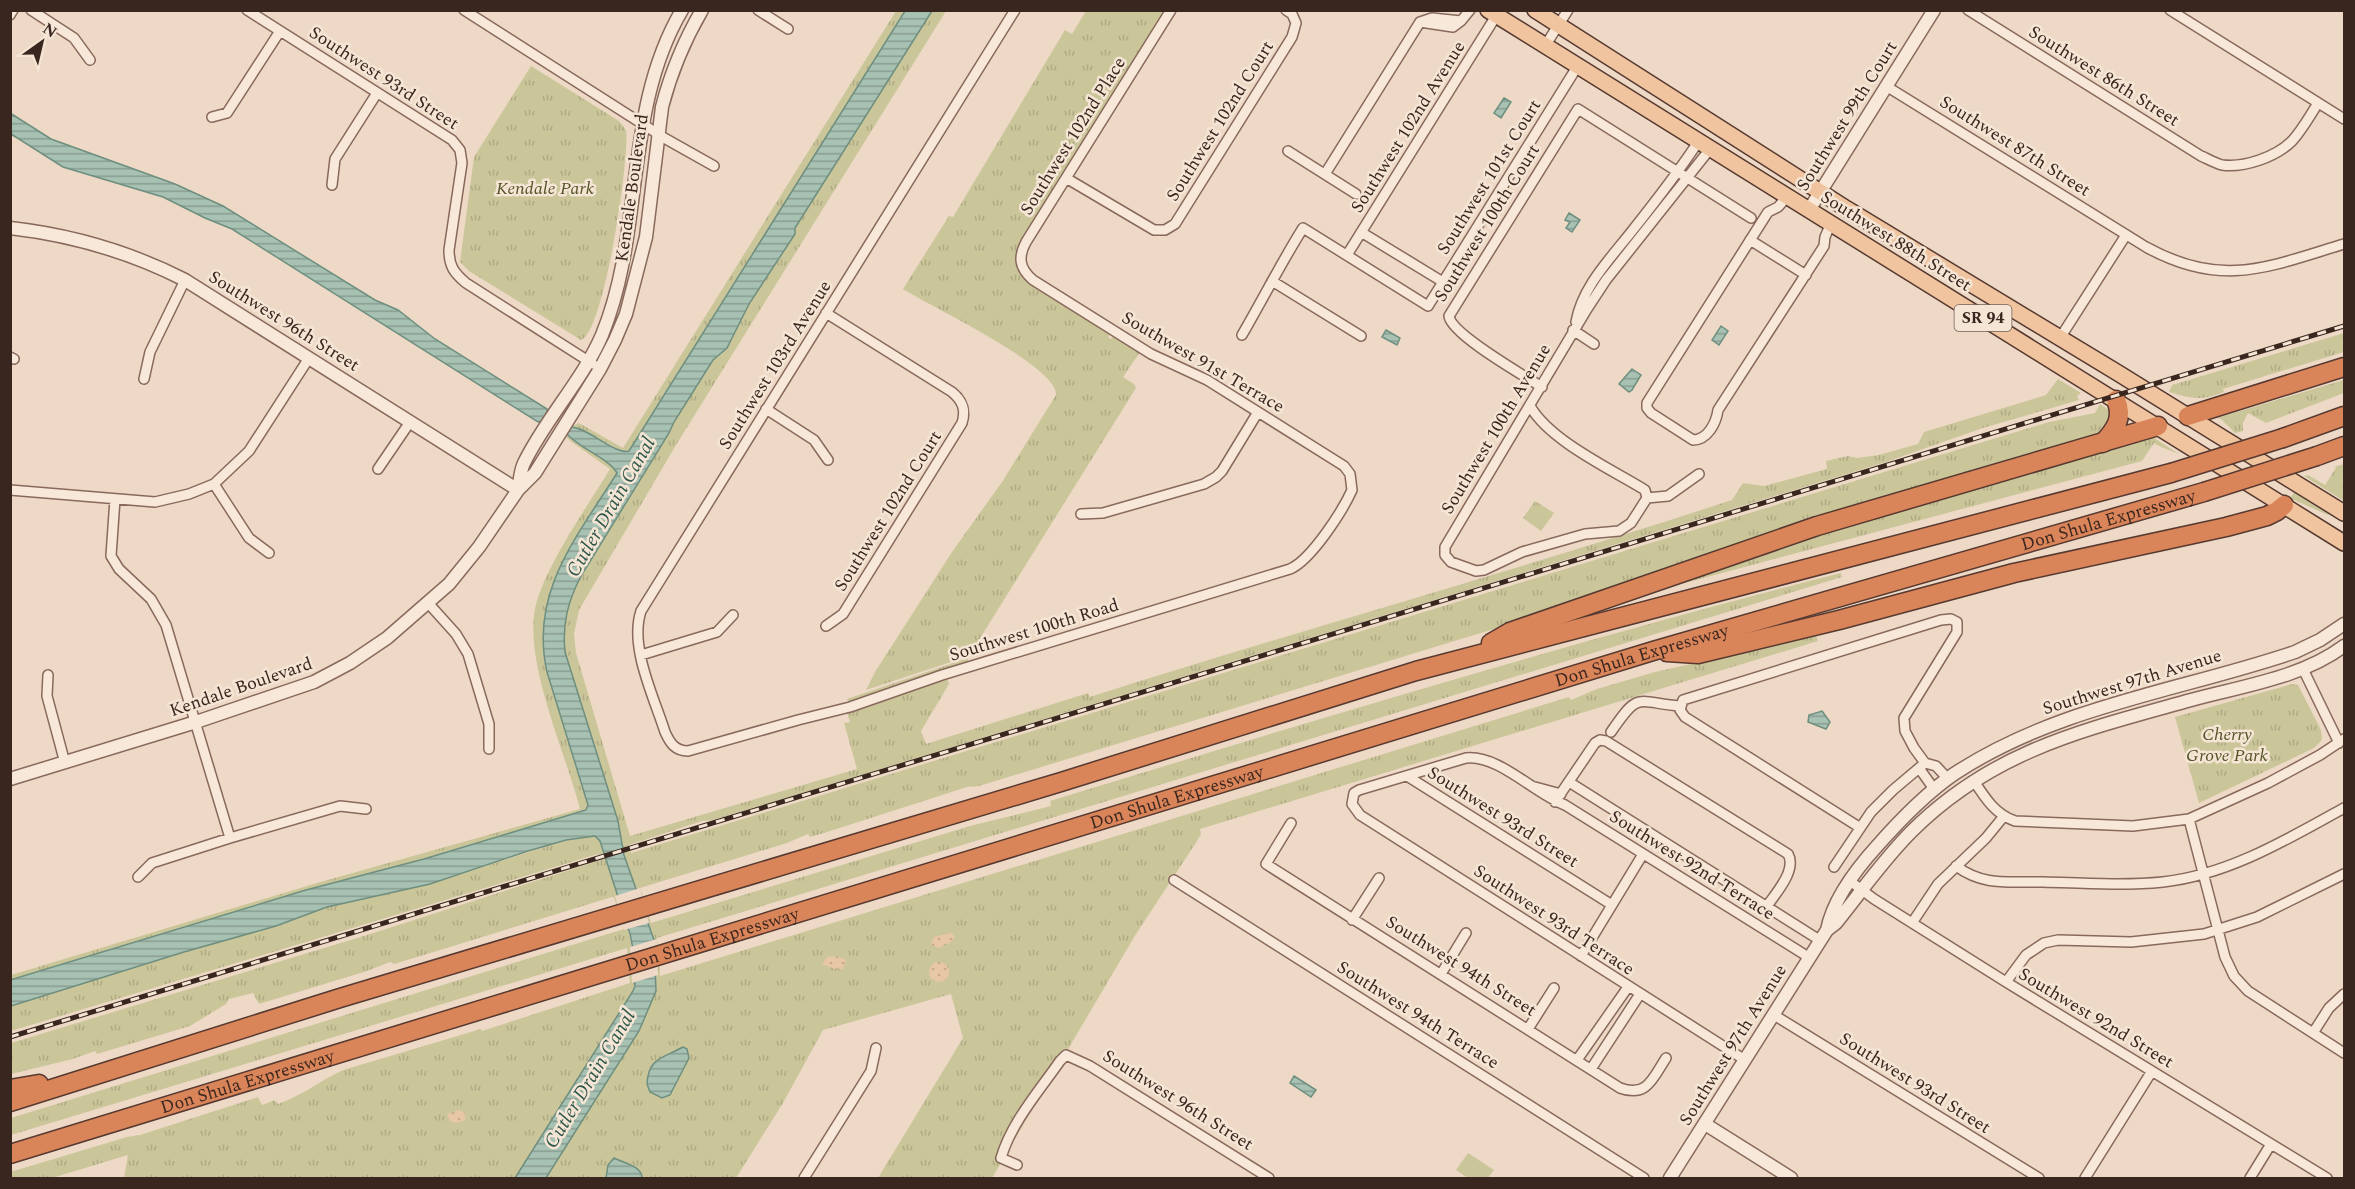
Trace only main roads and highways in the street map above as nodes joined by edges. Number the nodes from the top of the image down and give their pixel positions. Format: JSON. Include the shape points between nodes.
{"nodes":[{"id":1,"x":1534,"y":10,"type":"edge"},
{"id":2,"x":1492,"y":13,"type":"edge"},
{"id":3,"x":1564,"y":15,"type":"edge"},
{"id":4,"x":2031,"y":321,"type":"junction"},
{"id":5,"x":2001,"y":329,"type":"junction"},
{"id":6,"x":2344,"y":367,"type":"edge"},
{"id":7,"x":2116,"y":400,"type":"junction"},
{"id":8,"x":2188,"y":416,"type":"junction"},
{"id":9,"x":2344,"y":416,"type":"edge"},
{"id":10,"x":2158,"y":426,"type":"junction"},
{"id":11,"x":2103,"y":443,"type":"junction"},
{"id":12,"x":2344,"y":446,"type":"edge"},
{"id":13,"x":2283,"y":475,"type":"junction"},
{"id":14,"x":2284,"y":505,"type":"junction"},
{"id":15,"x":2344,"y":513,"type":"edge"},
{"id":16,"x":2344,"y":543,"type":"edge"},
{"id":17,"x":1653,"y":651,"type":"junction"},
{"id":18,"x":1472,"y":655,"type":"junction"},
{"id":19,"x":91,"y":1077,"type":"junction"},
{"id":20,"x":10,"y":1089,"type":"edge"},
{"id":21,"x":10,"y":1102,"type":"edge"},
{"id":22,"x":10,"y":1154,"type":"edge"}],
"edges":[{"from":1,"to":3,"type":"main road","name":"Southwest 88th Street","number":"SR 94"},
{"from":2,"to":5,"type":"main road","name":"Southwest 88th Street","number":"SR 94"},
{"from":3,"to":4,"type":"main road","name":"Southwest 88th Street","number":"SR 94","via":[[1820,192]]},
{"from":4,"to":5,"type":"main road","via":[[2009,322]]},
{"from":4,"to":8,"type":"main road","name":"Southwest 88th Street","number":"SR 94"},
{"from":5,"to":7,"type":"main road","name":"Southwest 88th Street","number":"SR 94"},
{"from":6,"to":8,"type":"highway"},
{"from":7,"to":10,"type":"main road","name":"Southwest 88th Street","number":"SR 94"},
{"from":7,"to":11,"type":"highway","via":[[2118,421]]},
{"from":8,"to":10,"type":"main road"},
{"from":8,"to":13,"type":"main road","name":"Southwest 88th Street","number":"SR 94"},
{"from":9,"to":18,"type":"highway","name":"Don Shula Expressway","bridge":true,"via":[[2171,473]]},
{"from":10,"to":11,"type":"highway"},
{"from":10,"to":14,"type":"main road","name":"Southwest 88th Street","number":"SR 94"},
{"from":11,"to":18,"type":"highway","via":[[1913,496],[1726,556],[1510,632]]},
{"from":12,"to":17,"type":"highway","name":"Don Shula Expressway","bridge":true,"via":[[2204,492]]},
{"from":13,"to":14,"type":"main road","via":[[2287,493]]},
{"from":13,"to":15,"type":"main road","name":"Southwest 88th Street","number":"SR 94"},
{"from":14,"to":16,"type":"main road","name":"Southwest 88th Street","number":"SR 94"},
{"from":14,"to":17,"type":"highway","via":[[2267,516],[2226,527],[2014,573],[1698,654]]},
{"from":17,"to":22,"type":"highway","name":"Don Shula Expressway"},
{"from":18,"to":19,"type":"highway","name":"Don Shula Expressway"},
{"from":19,"to":20,"type":"highway"},
{"from":19,"to":21,"type":"highway","name":"Don Shula Expressway"}]}
